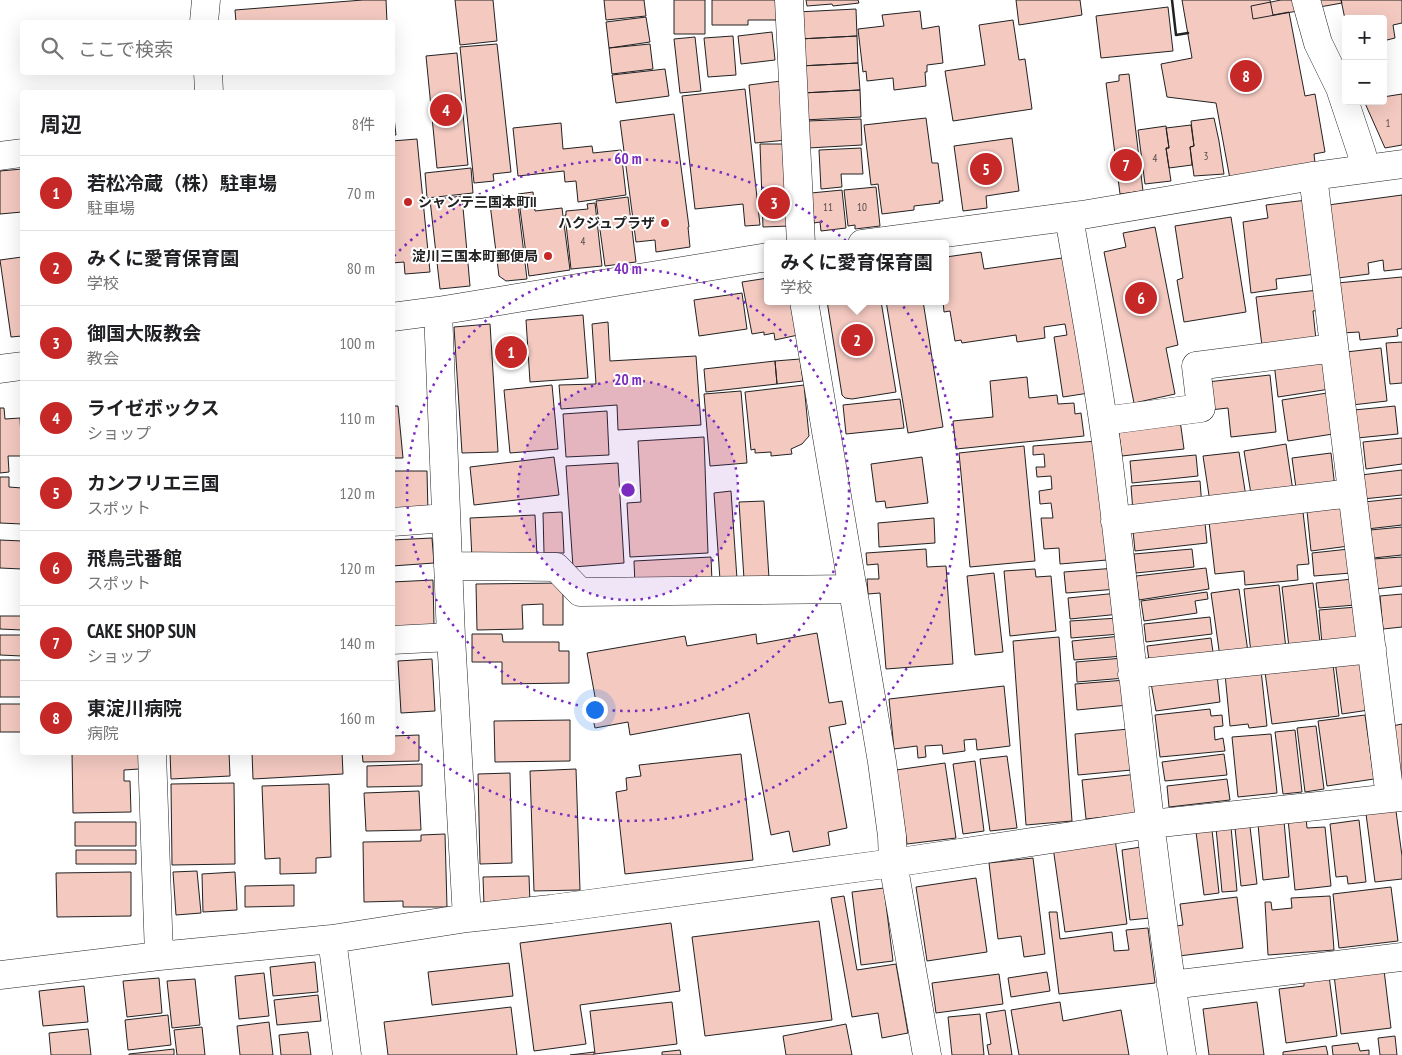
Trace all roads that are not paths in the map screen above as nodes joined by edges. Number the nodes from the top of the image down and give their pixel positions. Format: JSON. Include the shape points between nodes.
{"nodes":[{"id":1,"x":206,"y":0,"type":"edge"},
{"id":2,"x":789,"y":0,"type":"edge"},
{"id":3,"x":1306,"y":0,"type":"edge"},
{"id":4,"x":204,"y":20,"type":"edge"},
{"id":5,"x":208,"y":75,"type":"edge"},
{"id":6,"x":209,"y":90,"type":"edge"},
{"id":7,"x":20,"y":153,"type":"edge"},
{"id":8,"x":0,"y":156,"type":"edge"},
{"id":9,"x":1402,"y":164,"type":"edge"},
{"id":10,"x":1365,"y":169,"type":"junction"},
{"id":11,"x":1313,"y":176,"type":"junction"},
{"id":12,"x":1069,"y":217,"type":"junction"},
{"id":13,"x":801,"y":240,"type":"edge"},
{"id":14,"x":893,"y":240,"type":"edge"},
{"id":15,"x":764,"y":258,"type":"edge"},
{"id":16,"x":805,"y":305,"type":"edge"},
{"id":17,"x":438,"y":312,"type":"junction"},
{"id":18,"x":395,"y":317,"type":"edge"},
{"id":19,"x":1334,"y":348,"type":"junction"},
{"id":20,"x":20,"y":366,"type":"edge"},
{"id":21,"x":0,"y":369,"type":"edge"},
{"id":22,"x":1102,"y":421,"type":"junction"},
{"id":23,"x":1352,"y":492,"type":"junction"},
{"id":24,"x":446,"y":518,"type":"junction"},
{"id":25,"x":1115,"y":521,"type":"junction"},
{"id":26,"x":395,"y":522,"type":"edge"},
{"id":27,"x":448,"y":566,"type":"junction"},
{"id":28,"x":852,"y":589,"type":"junction"},
{"id":29,"x":450,"y":637,"type":"junction"},
{"id":30,"x":395,"y":640,"type":"edge"},
{"id":31,"x":1372,"y":649,"type":"junction"},
{"id":32,"x":1132,"y":674,"type":"junction"},
{"id":33,"x":152,"y":755,"type":"edge"},
{"id":34,"x":1396,"y":798,"type":"edge"},
{"id":35,"x":1152,"y":824,"type":"junction"},
{"id":36,"x":893,"y":863,"type":"junction"},
{"id":37,"x":467,"y":918,"type":"junction"},
{"id":38,"x":332,"y":939,"type":"junction"},
{"id":39,"x":159,"y":956,"type":"junction"},
{"id":40,"x":1402,"y":957,"type":"edge"},
{"id":41,"x":0,"y":975,"type":"edge"},
{"id":42,"x":1171,"y":985,"type":"junction"},
{"id":43,"x":348,"y":1055,"type":"edge"},
{"id":44,"x":927,"y":1055,"type":"edge"},
{"id":45,"x":1182,"y":1055,"type":"edge"}],
"edges":[{"from":1,"to":4,"type":"street"},
{"from":2,"to":13,"type":"street"},
{"from":3,"to":10,"type":"street","via":[[1318,43],[1340,88]]},
{"from":5,"to":6,"type":"street"},
{"from":7,"to":8,"type":"street"},
{"from":9,"to":10,"type":"street"},
{"from":10,"to":11,"type":"street"},
{"from":11,"to":12,"type":"street"},
{"from":11,"to":19,"type":"street"},
{"from":12,"to":14,"type":"street"},
{"from":12,"to":22,"type":"street"},
{"from":15,"to":17,"type":"street"},
{"from":16,"to":28,"type":"street"},
{"from":17,"to":18,"type":"street"},
{"from":17,"to":24,"type":"street"},
{"from":19,"to":22,"type":"street","via":[[1196,366],[1202,408]]},
{"from":19,"to":23,"type":"street"},
{"from":20,"to":21,"type":"street"},
{"from":22,"to":25,"type":"street"},
{"from":23,"to":25,"type":"street"},
{"from":23,"to":31,"type":"street"},
{"from":24,"to":26,"type":"street"},
{"from":24,"to":27,"type":"street"},
{"from":25,"to":32,"type":"street"},
{"from":27,"to":28,"type":"street","via":[[556,567],[580,592]]},
{"from":27,"to":29,"type":"street"},
{"from":28,"to":36,"type":"street","via":[[884,781]]},
{"from":29,"to":30,"type":"street"},
{"from":29,"to":37,"type":"street"},
{"from":31,"to":32,"type":"street"},
{"from":31,"to":34,"type":"street"},
{"from":32,"to":35,"type":"street"},
{"from":33,"to":39,"type":"street"},
{"from":34,"to":35,"type":"street"},
{"from":35,"to":36,"type":"street"},
{"from":35,"to":42,"type":"street"},
{"from":36,"to":37,"type":"street"},
{"from":36,"to":44,"type":"street"},
{"from":37,"to":38,"type":"street"},
{"from":38,"to":39,"type":"street"},
{"from":38,"to":43,"type":"street"},
{"from":39,"to":41,"type":"street"},
{"from":40,"to":42,"type":"street"},
{"from":42,"to":45,"type":"street"}]}
